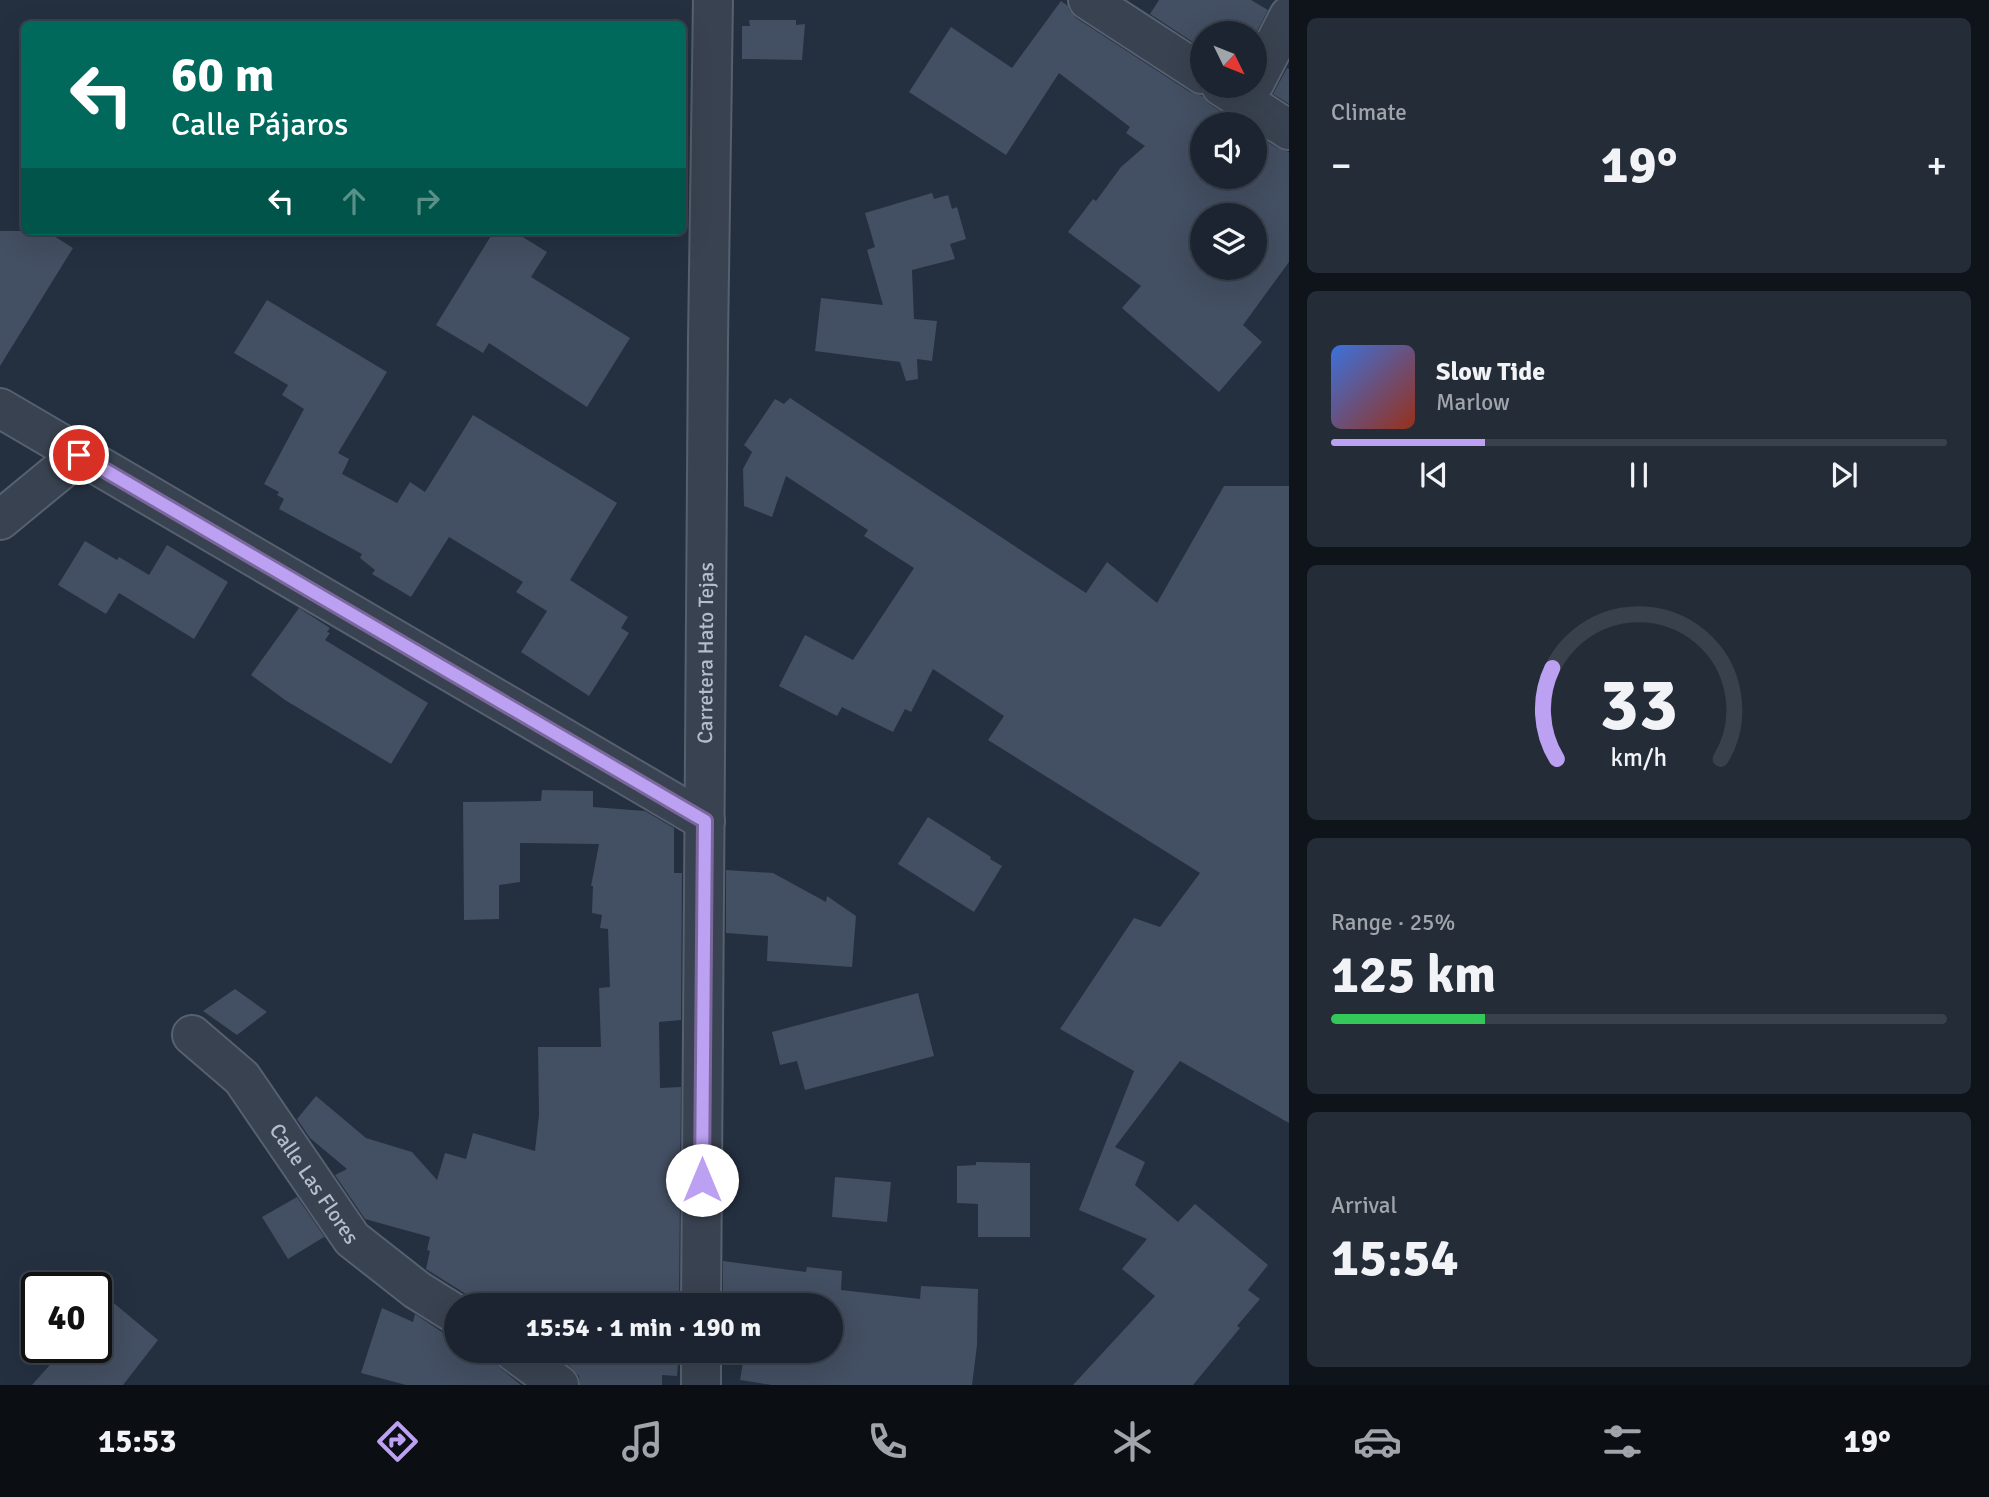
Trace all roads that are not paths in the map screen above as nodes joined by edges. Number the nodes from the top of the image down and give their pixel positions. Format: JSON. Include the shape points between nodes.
{"nodes":[{"id":1,"x":713,"y":0,"type":"edge"},
{"id":2,"x":1088,"y":0,"type":"edge"},
{"id":3,"x":1289,"y":16,"type":"edge"},
{"id":4,"x":1267,"y":51,"type":"edge"},
{"id":5,"x":1190,"y":66,"type":"edge"},
{"id":6,"x":1253,"y":98,"type":"edge"},
{"id":7,"x":1289,"y":130,"type":"edge"},
{"id":8,"x":0,"y":408,"type":"edge"},
{"id":9,"x":79,"y":455,"type":"junction"},
{"id":10,"x":0,"y":520,"type":"edge"},
{"id":11,"x":705,"y":821,"type":"junction"},
{"id":12,"x":192,"y":1035,"type":"dead end"},
{"id":13,"x":701,"y":1293,"type":"edge"},
{"id":14,"x":444,"y":1307,"type":"edge"},
{"id":15,"x":529,"y":1363,"type":"edge"},
{"id":16,"x":701,"y":1363,"type":"edge"},
{"id":17,"x":559,"y":1385,"type":"edge"},
{"id":18,"x":701,"y":1385,"type":"edge"}],
"edges":[{"from":1,"to":11,"type":"street","name":"Carretera Hato Tejas"},
{"from":2,"to":5,"type":"street"},
{"from":3,"to":4,"type":"street"},
{"from":6,"to":7,"type":"street"},
{"from":8,"to":9,"type":"street"},
{"from":9,"to":10,"type":"street"},
{"from":9,"to":11,"type":"street"},
{"from":11,"to":13,"type":"street","name":"Carretera Hato Tejas"},
{"from":12,"to":14,"type":"street","name":"Calle Las Flores","via":[[242,1077],[352,1239]]},
{"from":15,"to":17,"type":"street"},
{"from":16,"to":18,"type":"street"}]}
